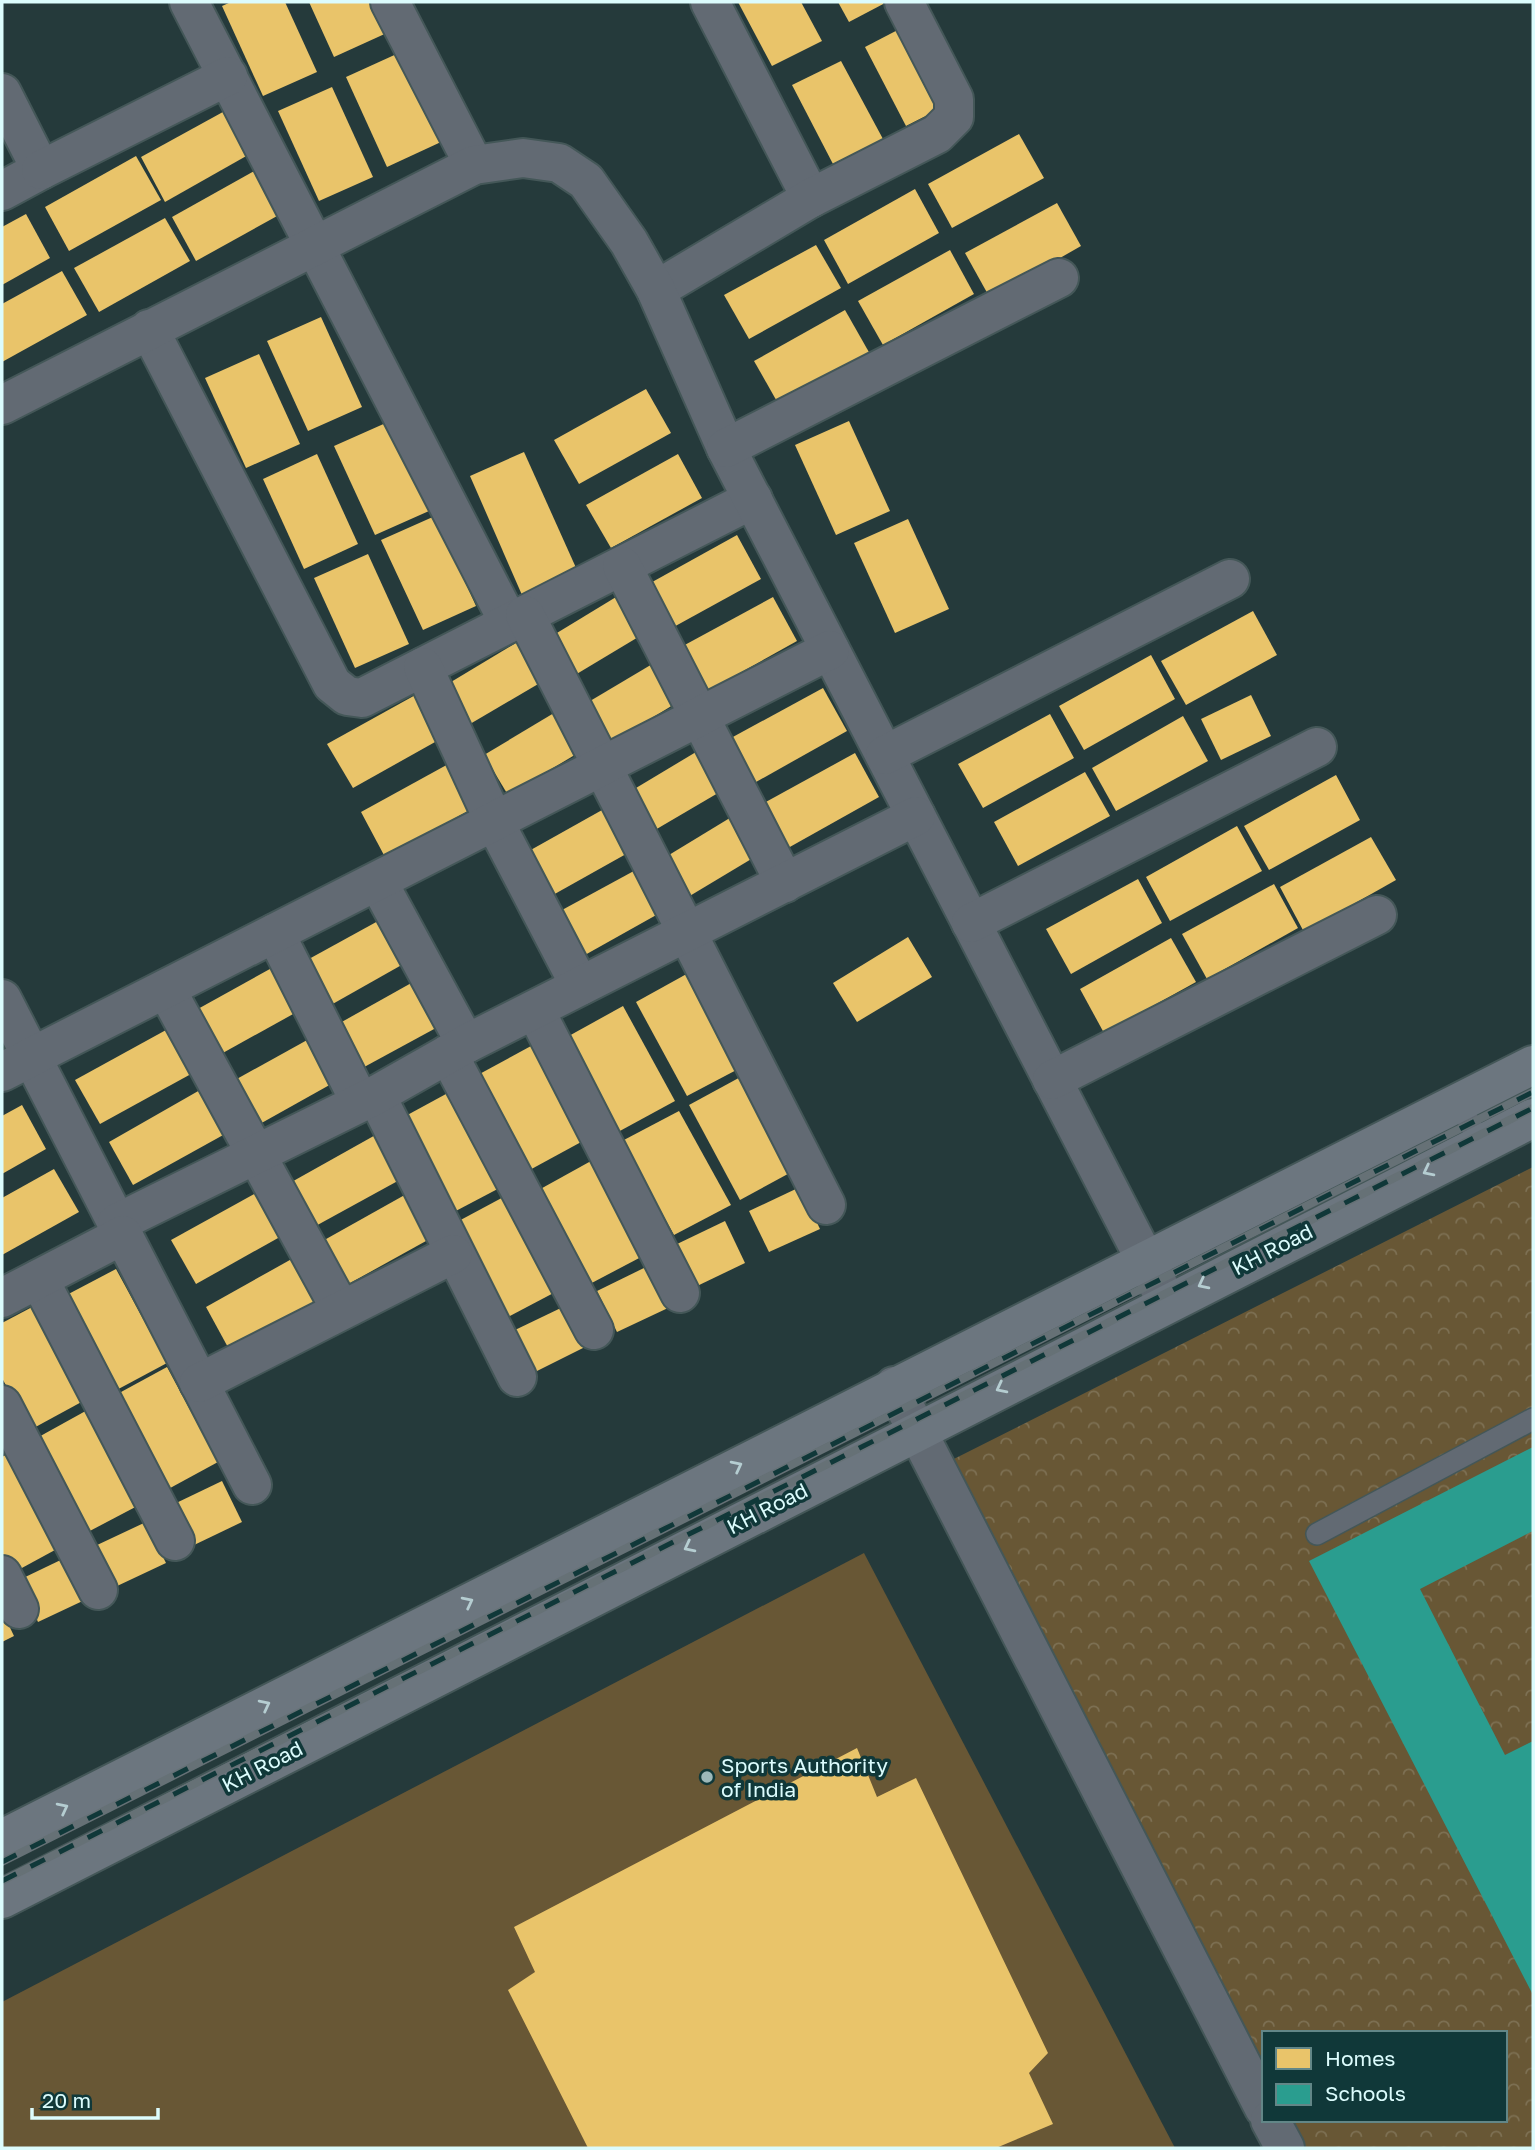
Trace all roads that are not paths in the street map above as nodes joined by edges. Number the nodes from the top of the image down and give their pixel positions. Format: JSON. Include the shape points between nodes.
{"nodes":[{"id":1,"x":190,"y":2,"type":"edge"},
{"id":2,"x":390,"y":2,"type":"edge"},
{"id":3,"x":710,"y":2,"type":"edge"},
{"id":4,"x":904,"y":2,"type":"edge"},
{"id":5,"x":228,"y":76,"type":"junction"},
{"id":6,"x":2,"y":93,"type":"edge"},
{"id":7,"x":474,"y":165,"type":"junction"},
{"id":8,"x":41,"y":170,"type":"junction"},
{"id":9,"x":2,"y":191,"type":"edge"},
{"id":10,"x":811,"y":198,"type":"junction"},
{"id":11,"x":315,"y":245,"type":"junction"},
{"id":12,"x":1059,"y":278,"type":"dead end"},
{"id":13,"x":656,"y":290,"type":"junction"},
{"id":14,"x":149,"y":329,"type":"junction"},
{"id":15,"x":2,"y":405,"type":"edge"},
{"id":16,"x":726,"y":448,"type":"junction"},
{"id":17,"x":753,"y":499,"type":"junction"},
{"id":18,"x":622,"y":566,"type":"junction"},
{"id":19,"x":1230,"y":579,"type":"dead end"},
{"id":20,"x":517,"y":619,"type":"junction"},
{"id":21,"x":831,"y":650,"type":"junction"},
{"id":22,"x":423,"y":667,"type":"junction"},
{"id":23,"x":699,"y":717,"type":"junction"},
{"id":24,"x":1317,"y":747,"type":"dead end"},
{"id":25,"x":885,"y":755,"type":"junction"},
{"id":26,"x":604,"y":768,"type":"junction"},
{"id":27,"x":916,"y":816,"type":"junction"},
{"id":28,"x":495,"y":823,"type":"junction"},
{"id":29,"x":378,"y":882,"type":"junction"},
{"id":30,"x":785,"y":883,"type":"junction"},
{"id":31,"x":1377,"y":915,"type":"dead end"},
{"id":32,"x":971,"y":923,"type":"junction"},
{"id":33,"x":275,"y":933,"type":"junction"},
{"id":34,"x":686,"y":933,"type":"junction"},
{"id":35,"x":580,"y":986,"type":"junction"},
{"id":36,"x":166,"y":989,"type":"junction"},
{"id":37,"x":2,"y":999,"type":"edge"},
{"id":38,"x":535,"y":1010,"type":"junction"},
{"id":39,"x":457,"y":1049,"type":"junction"},
{"id":40,"x":17,"y":1064,"type":"edge"},
{"id":41,"x":1533,"y":1065,"type":"edge"},
{"id":42,"x":1052,"y":1080,"type":"junction"},
{"id":43,"x":368,"y":1098,"type":"junction"},
{"id":44,"x":1458,"y":1102,"type":"junction"},
{"id":45,"x":1531,"y":1125,"type":"edge"},
{"id":46,"x":1481,"y":1144,"type":"junction"},
{"id":47,"x":256,"y":1152,"type":"junction"},
{"id":48,"x":826,"y":1205,"type":"dead end"},
{"id":49,"x":120,"y":1229,"type":"junction"},
{"id":50,"x":453,"y":1254,"type":"junction"},
{"id":51,"x":1145,"y":1260,"type":"junction"},
{"id":52,"x":38,"y":1279,"type":"junction"},
{"id":53,"x":680,"y":1293,"type":"dead end"},
{"id":54,"x":2,"y":1298,"type":"edge"},
{"id":55,"x":1167,"y":1302,"type":"junction"},
{"id":56,"x":341,"y":1310,"type":"junction"},
{"id":57,"x":594,"y":1329,"type":"dead end"},
{"id":58,"x":517,"y":1377,"type":"dead end"},
{"id":59,"x":199,"y":1382,"type":"junction"},
{"id":60,"x":894,"y":1386,"type":"junction"},
{"id":61,"x":2,"y":1405,"type":"edge"},
{"id":62,"x":1533,"y":1419,"type":"edge"},
{"id":63,"x":917,"y":1431,"type":"junction"},
{"id":64,"x":252,"y":1485,"type":"dead end"},
{"id":65,"x":1317,"y":1534,"type":"dead end"},
{"id":66,"x":175,"y":1541,"type":"dead end"},
{"id":67,"x":2,"y":1575,"type":"edge"},
{"id":68,"x":98,"y":1590,"type":"dead end"},
{"id":69,"x":19,"y":1609,"type":"dead end"},
{"id":70,"x":2,"y":1839,"type":"edge"},
{"id":71,"x":2,"y":1899,"type":"edge"},
{"id":72,"x":1262,"y":2104,"type":"edge"},
{"id":73,"x":1271,"y":2122,"type":"edge"},
{"id":74,"x":1284,"y":2148,"type":"edge"}],
"edges":[{"from":1,"to":5,"type":"street"},
{"from":2,"to":7,"type":"street"},
{"from":3,"to":10,"type":"street"},
{"from":4,"to":10,"type":"street","via":[[954,99],[954,117],[937,134]]},
{"from":5,"to":8,"type":"street"},
{"from":5,"to":11,"type":"street"},
{"from":6,"to":8,"type":"street"},
{"from":7,"to":11,"type":"street"},
{"from":7,"to":13,"type":"street","via":[[523,158],[558,163],[586,181]]},
{"from":8,"to":9,"type":"street"},
{"from":10,"to":13,"type":"street"},
{"from":11,"to":14,"type":"street"},
{"from":11,"to":20,"type":"street"},
{"from":12,"to":16,"type":"street"},
{"from":13,"to":16,"type":"street"},
{"from":14,"to":15,"type":"street"},
{"from":14,"to":22,"type":"street","via":[[332,684],[346,696],[362,698]]},
{"from":16,"to":17,"type":"street"},
{"from":17,"to":18,"type":"street"},
{"from":17,"to":21,"type":"street"},
{"from":18,"to":20,"type":"street"},
{"from":18,"to":23,"type":"street"},
{"from":19,"to":25,"type":"street"},
{"from":20,"to":22,"type":"street"},
{"from":20,"to":26,"type":"street"},
{"from":21,"to":23,"type":"street"},
{"from":21,"to":25,"type":"street"},
{"from":22,"to":28,"type":"street"},
{"from":23,"to":26,"type":"street"},
{"from":23,"to":30,"type":"street"},
{"from":24,"to":32,"type":"street"},
{"from":25,"to":27,"type":"street"},
{"from":26,"to":28,"type":"street"},
{"from":26,"to":34,"type":"street"},
{"from":27,"to":30,"type":"street"},
{"from":27,"to":32,"type":"street"},
{"from":28,"to":29,"type":"street"},
{"from":28,"to":35,"type":"street"},
{"from":29,"to":33,"type":"street"},
{"from":29,"to":39,"type":"street"},
{"from":30,"to":34,"type":"street"},
{"from":31,"to":42,"type":"street"},
{"from":32,"to":42,"type":"street"},
{"from":33,"to":36,"type":"street"},
{"from":33,"to":43,"type":"street"},
{"from":34,"to":35,"type":"street"},
{"from":34,"to":48,"type":"street"},
{"from":35,"to":38,"type":"street"},
{"from":36,"to":40,"type":"street"},
{"from":36,"to":47,"type":"street"},
{"from":37,"to":40,"type":"street"},
{"from":38,"to":39,"type":"street"},
{"from":38,"to":53,"type":"street"},
{"from":39,"to":43,"type":"street"},
{"from":39,"to":57,"type":"street"},
{"from":40,"to":49,"type":"street"},
{"from":41,"to":44,"type":"main road"},
{"from":42,"to":51,"type":"street"},
{"from":43,"to":47,"type":"street"},
{"from":43,"to":50,"type":"street"},
{"from":44,"to":46,"type":"lane"},
{"from":44,"to":51,"type":"main road"},
{"from":45,"to":46,"type":"main road","name":"KH Road"},
{"from":46,"to":55,"type":"main road","name":"KH Road","one_way":true},
{"from":47,"to":49,"type":"street"},
{"from":47,"to":56,"type":"street"},
{"from":49,"to":52,"type":"street"},
{"from":49,"to":59,"type":"street"},
{"from":50,"to":56,"type":"street"},
{"from":50,"to":58,"type":"street"},
{"from":51,"to":55,"type":"street"},
{"from":51,"to":60,"type":"main road"},
{"from":52,"to":54,"type":"street"},
{"from":52,"to":66,"type":"street"},
{"from":55,"to":63,"type":"main road","name":"KH Road","one_way":true},
{"from":56,"to":59,"type":"street"},
{"from":59,"to":64,"type":"street"},
{"from":60,"to":63,"type":"street"},
{"from":70,"to":60,"type":"main road","one_way":true},
{"from":61,"to":68,"type":"street"},
{"from":62,"to":65,"type":"lane"},
{"from":63,"to":71,"type":"main road","name":"KH Road","one_way":true},
{"from":63,"to":72,"type":"street"},
{"from":67,"to":69,"type":"street"},
{"from":73,"to":74,"type":"street"}]}
